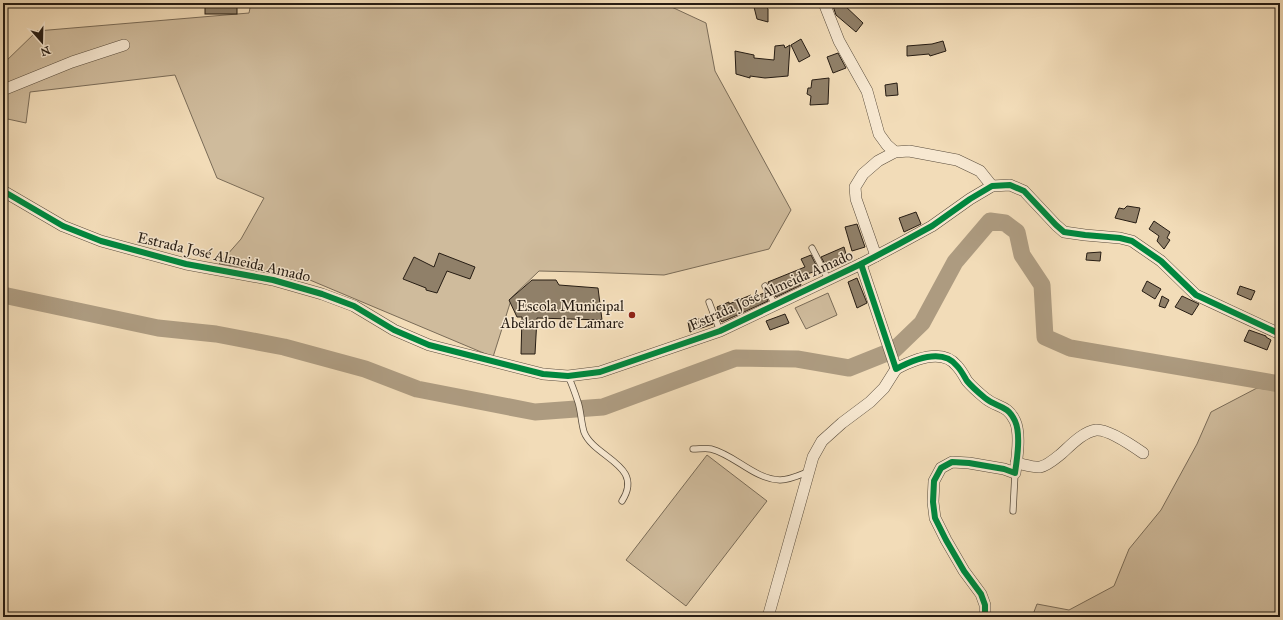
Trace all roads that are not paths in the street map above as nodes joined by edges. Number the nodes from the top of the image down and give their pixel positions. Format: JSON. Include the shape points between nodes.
{"nodes":[{"id":1,"x":824,"y":3,"type":"edge"},
{"id":2,"x":124,"y":45,"type":"dead end"},
{"id":3,"x":3,"y":90,"type":"edge"},
{"id":4,"x":895,"y":152,"type":"junction"},
{"id":5,"x":992,"y":186,"type":"junction"},
{"id":6,"x":3,"y":191,"type":"edge"},
{"id":7,"x":812,"y":248,"type":"dead end"},
{"id":8,"x":876,"y":256,"type":"junction"},
{"id":9,"x":861,"y":264,"type":"junction"},
{"id":10,"x":828,"y":279,"type":"junction"},
{"id":11,"x":765,"y":286,"type":"dead end"},
{"id":12,"x":709,"y":302,"type":"dead end"},
{"id":13,"x":775,"y":305,"type":"junction"},
{"id":14,"x":720,"y":331,"type":"junction"},
{"id":15,"x":1280,"y":334,"type":"edge"},
{"id":16,"x":894,"y":365,"type":"junction"},
{"id":17,"x":568,"y":376,"type":"junction"},
{"id":18,"x":693,"y":449,"type":"dead end"},
{"id":19,"x":1143,"y":453,"type":"dead end"},
{"id":20,"x":1016,"y":468,"type":"junction"},
{"id":21,"x":810,"y":471,"type":"junction"},
{"id":22,"x":622,"y":501,"type":"dead end"},
{"id":23,"x":1013,"y":512,"type":"dead end"},
{"id":24,"x":768,"y":617,"type":"edge"},
{"id":25,"x":985,"y":617,"type":"edge"}],
"edges":[{"from":1,"to":4,"type":"street","via":[[839,41],[867,91],[879,134]]},
{"from":2,"to":3,"type":"street","via":[[72,62]]},
{"from":4,"to":5,"type":"street","via":[[909,151],[957,160],[980,171]]},
{"from":4,"to":8,"type":"street","via":[[878,161],[863,174],[855,187],[856,199]]},
{"from":5,"to":8,"type":"street","name":"Estrada José Almeida Amado","via":[[932,226]]},
{"from":5,"to":15,"type":"street","name":"Estrada José Almeida Amado","via":[[1010,185],[1024,191],[1064,232],[1132,241],[1161,261],[1196,295]]},
{"from":6,"to":17,"type":"street","name":"Estrada José Almeida Amado","via":[[63,226],[101,241],[186,264],[273,280],[322,294],[354,306],[394,330],[429,344],[543,374]]},
{"from":7,"to":10,"type":"lane"},
{"from":8,"to":9,"type":"street","name":"Estrada José Almeida Amado"},
{"from":9,"to":10,"type":"street","name":"Estrada José Almeida Amado"},
{"from":9,"to":16,"type":"street"},
{"from":10,"to":13,"type":"street","name":"Estrada José Almeida Amado"},
{"from":11,"to":13,"type":"lane"},
{"from":12,"to":14,"type":"lane"},
{"from":13,"to":14,"type":"street","name":"Estrada José Almeida Amado"},
{"from":14,"to":17,"type":"street","name":"Estrada José Almeida Amado","via":[[600,372]]},
{"from":16,"to":20,"type":"street","via":[[936,356],[948,357],[967,381],[986,399],[1008,410],[1016,422]]},
{"from":16,"to":21,"type":"street","via":[[884,388],[822,441],[813,457]]},
{"from":17,"to":22,"type":"lane","via":[[588,439],[623,468],[628,486],[627,494]]},
{"from":18,"to":21,"type":"lane","via":[[709,448],[719,451],[768,478],[790,479]]},
{"from":19,"to":20,"type":"street","via":[[1109,433],[1097,430],[1086,434],[1054,460],[1040,467]]},
{"from":20,"to":23,"type":"lane"},
{"from":20,"to":25,"type":"street","via":[[1004,469],[975,463],[952,462],[941,468],[934,481],[935,518],[964,571],[981,594],[985,605]]},
{"from":21,"to":24,"type":"street"}]}
